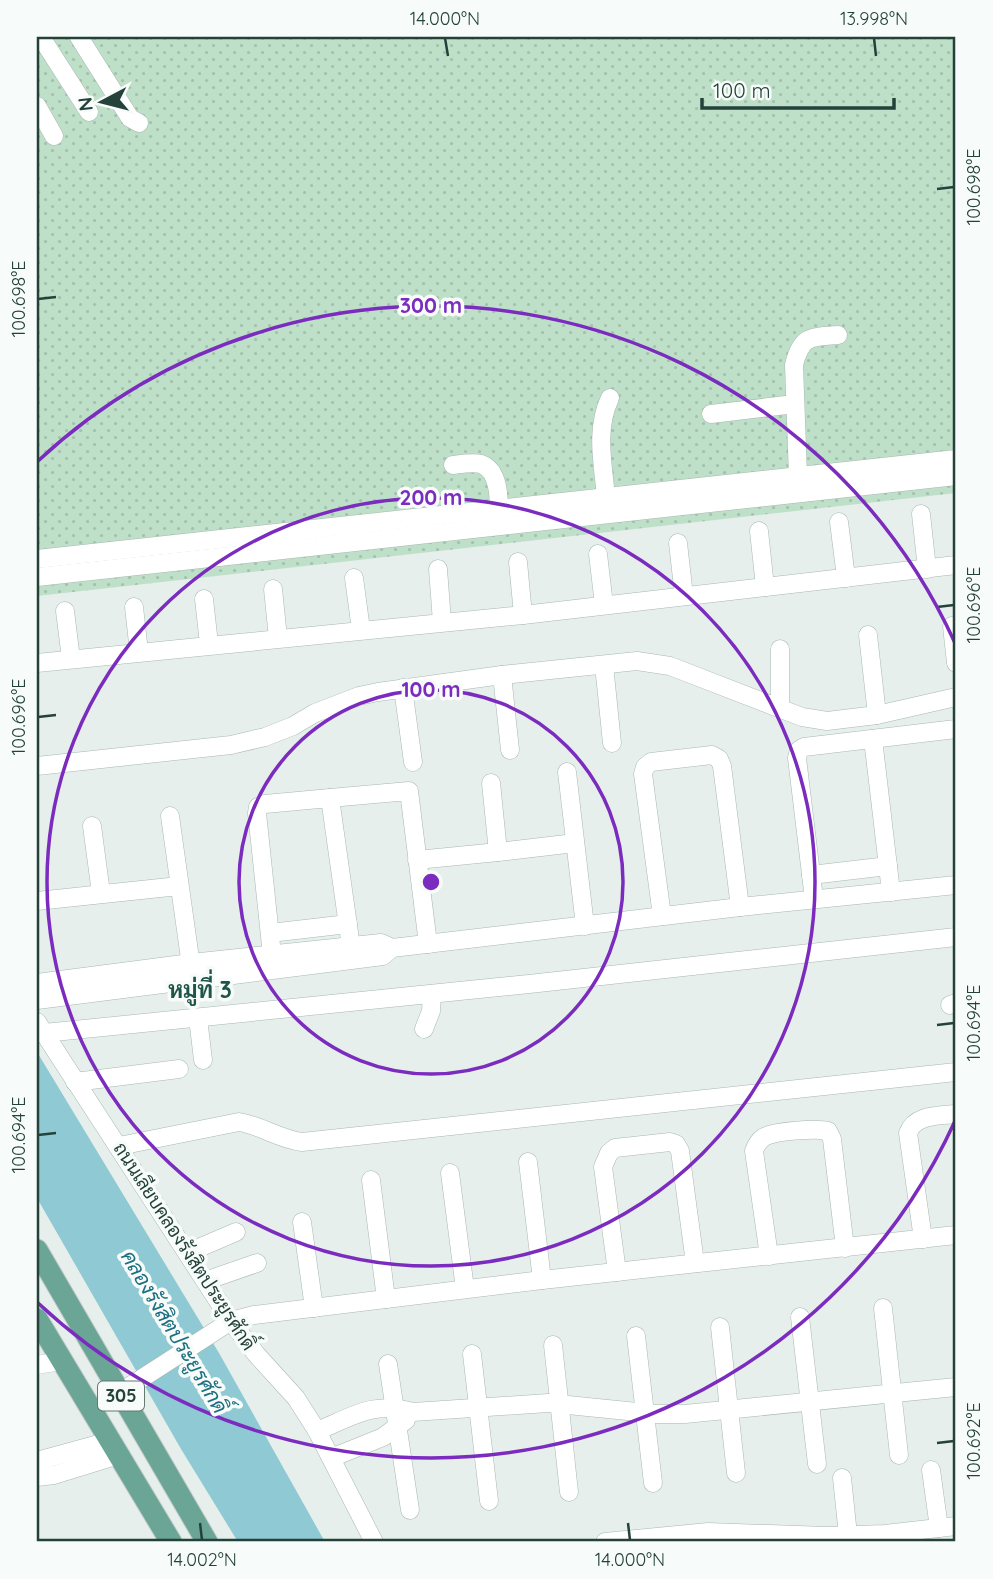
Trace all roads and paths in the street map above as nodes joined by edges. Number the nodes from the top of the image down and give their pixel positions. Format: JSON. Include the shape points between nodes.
{"nodes":[{"id":1,"x":41,"y":37,"type":"edge"},
{"id":2,"x":79,"y":37,"type":"edge"},
{"id":3,"x":37,"y":106,"type":"edge"},
{"id":4,"x":89,"y":112,"type":"dead end"},
{"id":5,"x":139,"y":123,"type":"dead end"},
{"id":6,"x":54,"y":136,"type":"dead end"},
{"id":7,"x":838,"y":335,"type":"dead end"},
{"id":8,"x":610,"y":398,"type":"dead end"},
{"id":9,"x":795,"y":404,"type":"junction"},
{"id":10,"x":711,"y":414,"type":"dead end"},
{"id":11,"x":956,"y":459,"type":"edge"},
{"id":12,"x":453,"y":464,"type":"dead end"},
{"id":13,"x":798,"y":476,"type":"junction"},
{"id":14,"x":956,"y":476,"type":"edge"},
{"id":15,"x":746,"y":491,"type":"junction"},
{"id":16,"x":606,"y":497,"type":"junction"},
{"id":17,"x":921,"y":514,"type":"dead end"},
{"id":18,"x":499,"y":518,"type":"junction"},
{"id":19,"x":839,"y":522,"type":"dead end"},
{"id":20,"x":759,"y":531,"type":"dead end"},
{"id":21,"x":678,"y":543,"type":"dead end"},
{"id":22,"x":255,"y":545,"type":"junction"},
{"id":23,"x":598,"y":554,"type":"dead end"},
{"id":24,"x":37,"y":559,"type":"edge"},
{"id":25,"x":518,"y":562,"type":"dead end"},
{"id":26,"x":956,"y":565,"type":"edge"},
{"id":27,"x":438,"y":569,"type":"dead end"},
{"id":28,"x":927,"y":569,"type":"junction"},
{"id":29,"x":37,"y":577,"type":"edge"},
{"id":30,"x":354,"y":578,"type":"dead end"},
{"id":31,"x":846,"y":578,"type":"junction"},
{"id":32,"x":765,"y":587,"type":"junction"},
{"id":33,"x":273,"y":589,"type":"dead end"},
{"id":34,"x":684,"y":596,"type":"junction"},
{"id":35,"x":204,"y":599,"type":"dead end"},
{"id":36,"x":604,"y":606,"type":"junction"},
{"id":37,"x":134,"y":607,"type":"dead end"},
{"id":38,"x":65,"y":611,"type":"dead end"},
{"id":39,"x":523,"y":614,"type":"junction"},
{"id":40,"x":442,"y":622,"type":"junction"},
{"id":41,"x":952,"y":626,"type":"dead end"},
{"id":42,"x":361,"y":631,"type":"junction"},
{"id":43,"x":868,"y":635,"type":"dead end"},
{"id":44,"x":278,"y":638,"type":"junction"},
{"id":45,"x":209,"y":645,"type":"junction"},
{"id":46,"x":780,"y":649,"type":"dead end"},
{"id":47,"x":139,"y":652,"type":"junction"},
{"id":48,"x":71,"y":659,"type":"junction"},
{"id":49,"x":37,"y":663,"type":"edge"},
{"id":50,"x":956,"y":663,"type":"edge"},
{"id":51,"x":604,"y":665,"type":"junction"},
{"id":52,"x":502,"y":675,"type":"junction"},
{"id":53,"x":403,"y":688,"type":"junction"},
{"id":54,"x":956,"y":697,"type":"edge"},
{"id":55,"x":780,"y":708,"type":"junction"},
{"id":56,"x":877,"y":715,"type":"junction"},
{"id":57,"x":956,"y":735,"type":"edge"},
{"id":58,"x":873,"y":738,"type":"junction"},
{"id":59,"x":612,"y":743,"type":"dead end"},
{"id":60,"x":510,"y":750,"type":"dead end"},
{"id":61,"x":413,"y":762,"type":"dead end"},
{"id":62,"x":37,"y":766,"type":"edge"},
{"id":63,"x":567,"y":772,"type":"dead end"},
{"id":64,"x":491,"y":783,"type":"dead end"},
{"id":65,"x":330,"y":799,"type":"junction"},
{"id":66,"x":170,"y":816,"type":"dead end"},
{"id":67,"x":92,"y":826,"type":"dead end"},
{"id":68,"x":575,"y":843,"type":"junction"},
{"id":69,"x":498,"y":852,"type":"junction"},
{"id":70,"x":417,"y":859,"type":"junction"},
{"id":71,"x":888,"y":866,"type":"junction"},
{"id":72,"x":811,"y":875,"type":"junction"},
{"id":73,"x":956,"y":885,"type":"edge"},
{"id":74,"x":178,"y":886,"type":"junction"},
{"id":75,"x":891,"y":892,"type":"junction"},
{"id":76,"x":101,"y":893,"type":"junction"},
{"id":77,"x":814,"y":899,"type":"junction"},
{"id":78,"x":37,"y":901,"type":"edge"},
{"id":79,"x":740,"y":907,"type":"junction"},
{"id":80,"x":662,"y":916,"type":"junction"},
{"id":81,"x":348,"y":924,"type":"junction"},
{"id":82,"x":585,"y":926,"type":"junction"},
{"id":83,"x":270,"y":933,"type":"junction"},
{"id":84,"x":956,"y":937,"type":"edge"},
{"id":85,"x":428,"y":944,"type":"junction"},
{"id":86,"x":351,"y":947,"type":"junction"},
{"id":87,"x":392,"y":948,"type":"junction"},
{"id":88,"x":272,"y":955,"type":"junction"},
{"id":89,"x":192,"y":972,"type":"junction"},
{"id":90,"x":37,"y":983,"type":"edge"},
{"id":91,"x":432,"y":994,"type":"junction"},
{"id":92,"x":37,"y":1000,"type":"edge"},
{"id":93,"x":198,"y":1017,"type":"junction"},
{"id":94,"x":40,"y":1028,"type":"edge"},
{"id":95,"x":424,"y":1029,"type":"dead end"},
{"id":96,"x":203,"y":1059,"type":"dead end"},
{"id":97,"x":178,"y":1069,"type":"dead end"},
{"id":98,"x":956,"y":1072,"type":"edge"},
{"id":99,"x":75,"y":1082,"type":"junction"},
{"id":100,"x":956,"y":1114,"type":"edge"},
{"id":101,"x":119,"y":1146,"type":"junction"},
{"id":102,"x":528,"y":1162,"type":"dead end"},
{"id":103,"x":450,"y":1172,"type":"dead end"},
{"id":104,"x":371,"y":1180,"type":"dead end"},
{"id":105,"x":302,"y":1222,"type":"dead end"},
{"id":106,"x":236,"y":1232,"type":"dead end"},
{"id":107,"x":956,"y":1236,"type":"edge"},
{"id":108,"x":923,"y":1239,"type":"junction"},
{"id":109,"x":845,"y":1248,"type":"junction"},
{"id":110,"x":37,"y":1250,"type":"edge"},
{"id":111,"x":187,"y":1252,"type":"junction"},
{"id":112,"x":769,"y":1256,"type":"junction"},
{"id":113,"x":257,"y":1263,"type":"dead end"},
{"id":114,"x":695,"y":1263,"type":"junction"},
{"id":115,"x":617,"y":1272,"type":"junction"},
{"id":116,"x":542,"y":1280,"type":"junction"},
{"id":117,"x":205,"y":1281,"type":"junction"},
{"id":118,"x":465,"y":1290,"type":"junction"},
{"id":119,"x":386,"y":1299,"type":"junction"},
{"id":120,"x":314,"y":1308,"type":"junction"},
{"id":121,"x":883,"y":1308,"type":"dead end"},
{"id":122,"x":800,"y":1317,"type":"dead end"},
{"id":123,"x":37,"y":1319,"type":"edge"},
{"id":124,"x":224,"y":1325,"type":"junction"},
{"id":125,"x":720,"y":1326,"type":"dead end"},
{"id":126,"x":636,"y":1336,"type":"dead end"},
{"id":127,"x":553,"y":1345,"type":"dead end"},
{"id":128,"x":472,"y":1354,"type":"dead end"},
{"id":129,"x":61,"y":1362,"type":"junction"},
{"id":130,"x":388,"y":1364,"type":"dead end"},
{"id":131,"x":37,"y":1365,"type":"edge"},
{"id":132,"x":956,"y":1387,"type":"edge"},
{"id":133,"x":125,"y":1390,"type":"junction"},
{"id":134,"x":892,"y":1393,"type":"junction"},
{"id":135,"x":810,"y":1402,"type":"junction"},
{"id":136,"x":559,"y":1403,"type":"junction"},
{"id":137,"x":394,"y":1407,"type":"junction"},
{"id":138,"x":478,"y":1408,"type":"junction"},
{"id":139,"x":729,"y":1410,"type":"junction"},
{"id":140,"x":413,"y":1412,"type":"junction"},
{"id":141,"x":645,"y":1412,"type":"junction"},
{"id":142,"x":398,"y":1427,"type":"junction"},
{"id":143,"x":317,"y":1431,"type":"junction"},
{"id":144,"x":114,"y":1448,"type":"junction"},
{"id":145,"x":899,"y":1455,"type":"dead end"},
{"id":146,"x":331,"y":1458,"type":"junction"},
{"id":147,"x":37,"y":1461,"type":"edge"},
{"id":148,"x":817,"y":1464,"type":"dead end"},
{"id":149,"x":931,"y":1471,"type":"dead end"},
{"id":150,"x":736,"y":1473,"type":"dead end"},
{"id":151,"x":37,"y":1478,"type":"edge"},
{"id":152,"x":842,"y":1478,"type":"dead end"},
{"id":153,"x":653,"y":1483,"type":"dead end"},
{"id":154,"x":569,"y":1492,"type":"dead end"},
{"id":155,"x":489,"y":1501,"type":"dead end"},
{"id":156,"x":410,"y":1510,"type":"dead end"},
{"id":157,"x":948,"y":1527,"type":"edge"},
{"id":158,"x":848,"y":1535,"type":"junction"},
{"id":159,"x":171,"y":1542,"type":"edge"},
{"id":160,"x":207,"y":1542,"type":"edge"},
{"id":161,"x":374,"y":1542,"type":"edge"},
{"id":162,"x":605,"y":1542,"type":"edge"}],
"edges":[{"from":1,"to":4,"type":"street"},
{"from":2,"to":5,"type":"street","via":[[130,118]]},
{"from":3,"to":6,"type":"street"},
{"from":7,"to":9,"type":"street","via":[[806,340],[799,348],[794,365]]},
{"from":8,"to":16,"type":"street","via":[[601,426]]},
{"from":9,"to":10,"type":"street"},
{"from":9,"to":13,"type":"street"},
{"from":11,"to":13,"type":"street"},
{"from":12,"to":18,"type":"street","via":[[481,464],[489,470],[495,479]]},
{"from":13,"to":15,"type":"street"},
{"from":14,"to":15,"type":"street"},
{"from":15,"to":16,"type":"street"},
{"from":15,"to":18,"type":"street"},
{"from":16,"to":18,"type":"street"},
{"from":17,"to":28,"type":"street"},
{"from":18,"to":22,"type":"street"},
{"from":19,"to":31,"type":"street"},
{"from":20,"to":32,"type":"street"},
{"from":21,"to":34,"type":"street"},
{"from":22,"to":24,"type":"street"},
{"from":22,"to":29,"type":"street"},
{"from":23,"to":36,"type":"street"},
{"from":25,"to":39,"type":"street"},
{"from":26,"to":28,"type":"street"},
{"from":27,"to":40,"type":"street"},
{"from":28,"to":31,"type":"street"},
{"from":30,"to":42,"type":"street"},
{"from":31,"to":32,"type":"street"},
{"from":32,"to":34,"type":"street"},
{"from":33,"to":44,"type":"street"},
{"from":34,"to":36,"type":"street"},
{"from":35,"to":45,"type":"street"},
{"from":36,"to":39,"type":"street"},
{"from":37,"to":47,"type":"street"},
{"from":38,"to":48,"type":"street"},
{"from":39,"to":40,"type":"street"},
{"from":40,"to":42,"type":"street"},
{"from":41,"to":50,"type":"street"},
{"from":42,"to":44,"type":"street"},
{"from":43,"to":56,"type":"street"},
{"from":44,"to":45,"type":"street"},
{"from":45,"to":47,"type":"street"},
{"from":46,"to":55,"type":"street"},
{"from":47,"to":48,"type":"street"},
{"from":48,"to":49,"type":"street"},
{"from":51,"to":52,"type":"street"},
{"from":51,"to":55,"type":"street","via":[[637,661],[670,666]]},
{"from":51,"to":59,"type":"street"},
{"from":52,"to":53,"type":"street"},
{"from":52,"to":60,"type":"street"},
{"from":53,"to":61,"type":"street"},
{"from":53,"to":62,"type":"street","via":[[359,696],[265,737],[230,745]]},
{"from":54,"to":56,"type":"street"},
{"from":55,"to":56,"type":"street","via":[[827,721]]},
{"from":57,"to":58,"type":"street"},
{"from":58,"to":71,"type":"street"},
{"from":58,"to":72,"type":"street","via":[[799,750]]},
{"from":63,"to":68,"type":"street"},
{"from":64,"to":69,"type":"street"},
{"from":65,"to":70,"type":"street","via":[[409,791]]},
{"from":65,"to":81,"type":"street"},
{"from":65,"to":83,"type":"street","via":[[258,807]]},
{"from":66,"to":74,"type":"street"},
{"from":67,"to":76,"type":"street"},
{"from":68,"to":69,"type":"street"},
{"from":68,"to":82,"type":"street"},
{"from":69,"to":70,"type":"street"},
{"from":70,"to":85,"type":"street"},
{"from":71,"to":72,"type":"street"},
{"from":71,"to":75,"type":"street"},
{"from":72,"to":77,"type":"street"},
{"from":73,"to":75,"type":"street"},
{"from":74,"to":76,"type":"street"},
{"from":74,"to":89,"type":"street"},
{"from":75,"to":77,"type":"street"},
{"from":76,"to":78,"type":"street"},
{"from":77,"to":79,"type":"street"},
{"from":79,"to":80,"type":"street"},
{"from":79,"to":80,"type":"street","via":[[719,758],[675,759],[651,762],[643,774]]},
{"from":80,"to":82,"type":"street"},
{"from":81,"to":83,"type":"street"},
{"from":81,"to":86,"type":"street"},
{"from":82,"to":85,"type":"street"},
{"from":83,"to":88,"type":"street"},
{"from":84,"to":91,"type":"street"},
{"from":85,"to":87,"type":"street"},
{"from":86,"to":87,"type":"street","via":[[381,943]]},
{"from":86,"to":88,"type":"street"},
{"from":87,"to":89,"type":"street","via":[[383,956]]},
{"from":88,"to":89,"type":"street"},
{"from":89,"to":90,"type":"street"},
{"from":89,"to":92,"type":"street"},
{"from":91,"to":93,"type":"street"},
{"from":91,"to":95,"type":"street"},
{"from":93,"to":94,"type":"street"},
{"from":93,"to":96,"type":"street"},
{"from":94,"to":99,"type":"street","name":"ถนนเลียบคลองรังสิตประยูรศักดิ์"},
{"from":97,"to":99,"type":"street"},
{"from":98,"to":101,"type":"street","via":[[302,1142],[239,1122]]},
{"from":99,"to":101,"type":"street","name":"ถนนเลียบคลองรังสิตประยูรศักดิ์"},
{"from":100,"to":108,"type":"street","via":[[921,1118],[908,1133]]},
{"from":101,"to":111,"type":"street","name":"ถนนเลียบคลองรังสิตประยูรศักดิ์"},
{"from":102,"to":116,"type":"street"},
{"from":103,"to":118,"type":"street"},
{"from":104,"to":119,"type":"street"},
{"from":105,"to":120,"type":"street"},
{"from":106,"to":111,"type":"street"},
{"from":107,"to":108,"type":"street"},
{"from":108,"to":109,"type":"street"},
{"from":109,"to":112,"type":"street"},
{"from":109,"to":112,"type":"street","via":[[832,1139],[828,1131],[820,1129],[766,1136],[757,1143],[754,1151]]},
{"from":110,"to":133,"type":"main road","number":"305"},
{"from":111,"to":117,"type":"street","name":"ถนนเลียบคลองรังสิตประยูรศักดิ์"},
{"from":112,"to":114,"type":"street"},
{"from":113,"to":117,"type":"street"},
{"from":114,"to":115,"type":"street"},
{"from":114,"to":115,"type":"street","via":[[676,1144],[615,1147],[603,1167]]},
{"from":115,"to":116,"type":"street"},
{"from":116,"to":118,"type":"street"},
{"from":117,"to":124,"type":"street","name":"ถนนเลียบคลองรังสิตประยูรศักดิ์"},
{"from":118,"to":119,"type":"street"},
{"from":119,"to":120,"type":"street"},
{"from":120,"to":124,"type":"street","via":[[254,1315]]},
{"from":121,"to":134,"type":"street"},
{"from":122,"to":135,"type":"street"},
{"from":123,"to":129,"type":"main road","number":"305"},
{"from":124,"to":133,"type":"street"},
{"from":124,"to":143,"type":"street","name":"ถนนเลียบคลองรังสิตประยูรศักดิ์","via":[[296,1398]]},
{"from":125,"to":139,"type":"street"},
{"from":126,"to":141,"type":"street"},
{"from":127,"to":136,"type":"street"},
{"from":128,"to":138,"type":"street"},
{"from":129,"to":131,"type":"street"},
{"from":129,"to":144,"type":"main road","number":"305"},
{"from":130,"to":137,"type":"street"},
{"from":132,"to":134,"type":"street"},
{"from":133,"to":160,"type":"main road","number":"305"},
{"from":134,"to":135,"type":"street"},
{"from":134,"to":145,"type":"street"},
{"from":135,"to":139,"type":"street"},
{"from":135,"to":148,"type":"street"},
{"from":136,"to":138,"type":"street"},
{"from":136,"to":141,"type":"street"},
{"from":136,"to":154,"type":"street"},
{"from":137,"to":140,"type":"street"},
{"from":137,"to":142,"type":"street"},
{"from":137,"to":143,"type":"street","via":[[377,1407]]},
{"from":138,"to":140,"type":"street"},
{"from":138,"to":155,"type":"street"},
{"from":139,"to":141,"type":"street"},
{"from":139,"to":150,"type":"street"},
{"from":140,"to":142,"type":"street"},
{"from":141,"to":153,"type":"street"},
{"from":142,"to":146,"type":"street"},
{"from":142,"to":156,"type":"street"},
{"from":143,"to":146,"type":"street","name":"ถนนเลียบคลองรังสิตประยูรศักดิ์"},
{"from":144,"to":147,"type":"street"},
{"from":144,"to":151,"type":"street"},
{"from":144,"to":159,"type":"main road","number":"305"},
{"from":146,"to":161,"type":"street","name":"ถนนเลียบคลองรังสิตประยูรศักดิ์"},
{"from":149,"to":157,"type":"street"},
{"from":152,"to":158,"type":"street"},
{"from":157,"to":158,"type":"street"},
{"from":158,"to":162,"type":"street","via":[[708,1532]]}]}
